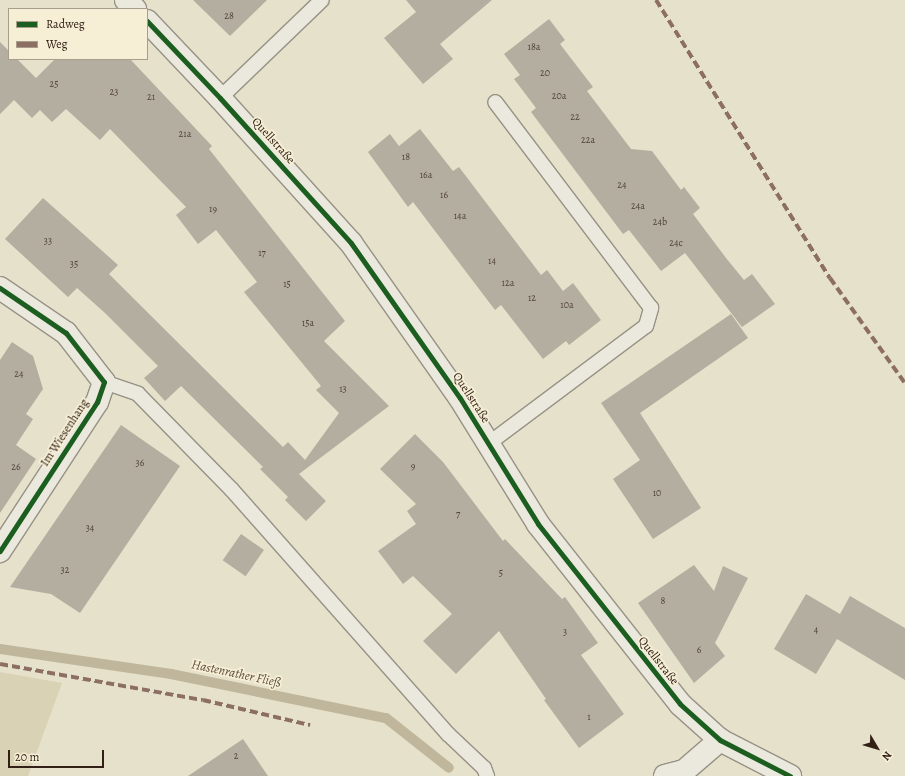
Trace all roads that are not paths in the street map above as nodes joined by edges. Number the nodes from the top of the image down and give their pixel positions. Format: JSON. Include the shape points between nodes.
{"nodes":[{"id":1,"x":126,"y":0,"type":"edge"},
{"id":2,"x":322,"y":0,"type":"edge"},
{"id":3,"x":134,"y":8,"type":"edge"},
{"id":4,"x":148,"y":22,"type":"edge"},
{"id":5,"x":220,"y":98,"type":"junction"},
{"id":6,"x":495,"y":102,"type":"dead end"},
{"id":7,"x":0,"y":288,"type":"edge"},
{"id":8,"x":104,"y":382,"type":"junction"},
{"id":9,"x":488,"y":444,"type":"junction"},
{"id":10,"x":0,"y":551,"type":"edge"},
{"id":11,"x":720,"y":740,"type":"junction"},
{"id":12,"x":487,"y":776,"type":"edge"},
{"id":13,"x":665,"y":776,"type":"edge"},
{"id":14,"x":785,"y":776,"type":"edge"}],
"edges":[{"from":1,"to":3,"type":"main road"},
{"from":2,"to":5,"type":"lane"},
{"from":4,"to":5,"type":"main road","name":"Quellstraße"},
{"from":5,"to":9,"type":"main road","name":"Quellstraße","via":[[351,243],[460,398]]},
{"from":6,"to":9,"type":"lane","via":[[651,308],[646,326]]},
{"from":7,"to":8,"type":"main road","via":[[66,333]]},
{"from":8,"to":10,"type":"main road","name":"Im Wiesenhang","via":[[97,402]]},
{"from":8,"to":12,"type":"lane","via":[[138,394],[232,490],[448,734],[484,768]]},
{"from":9,"to":11,"type":"main road","name":"Quellstraße","via":[[538,524],[680,704]]},
{"from":11,"to":13,"type":"main road","via":[[684,771]]},
{"from":11,"to":14,"type":"main road","name":"Quellstraße"}]}
